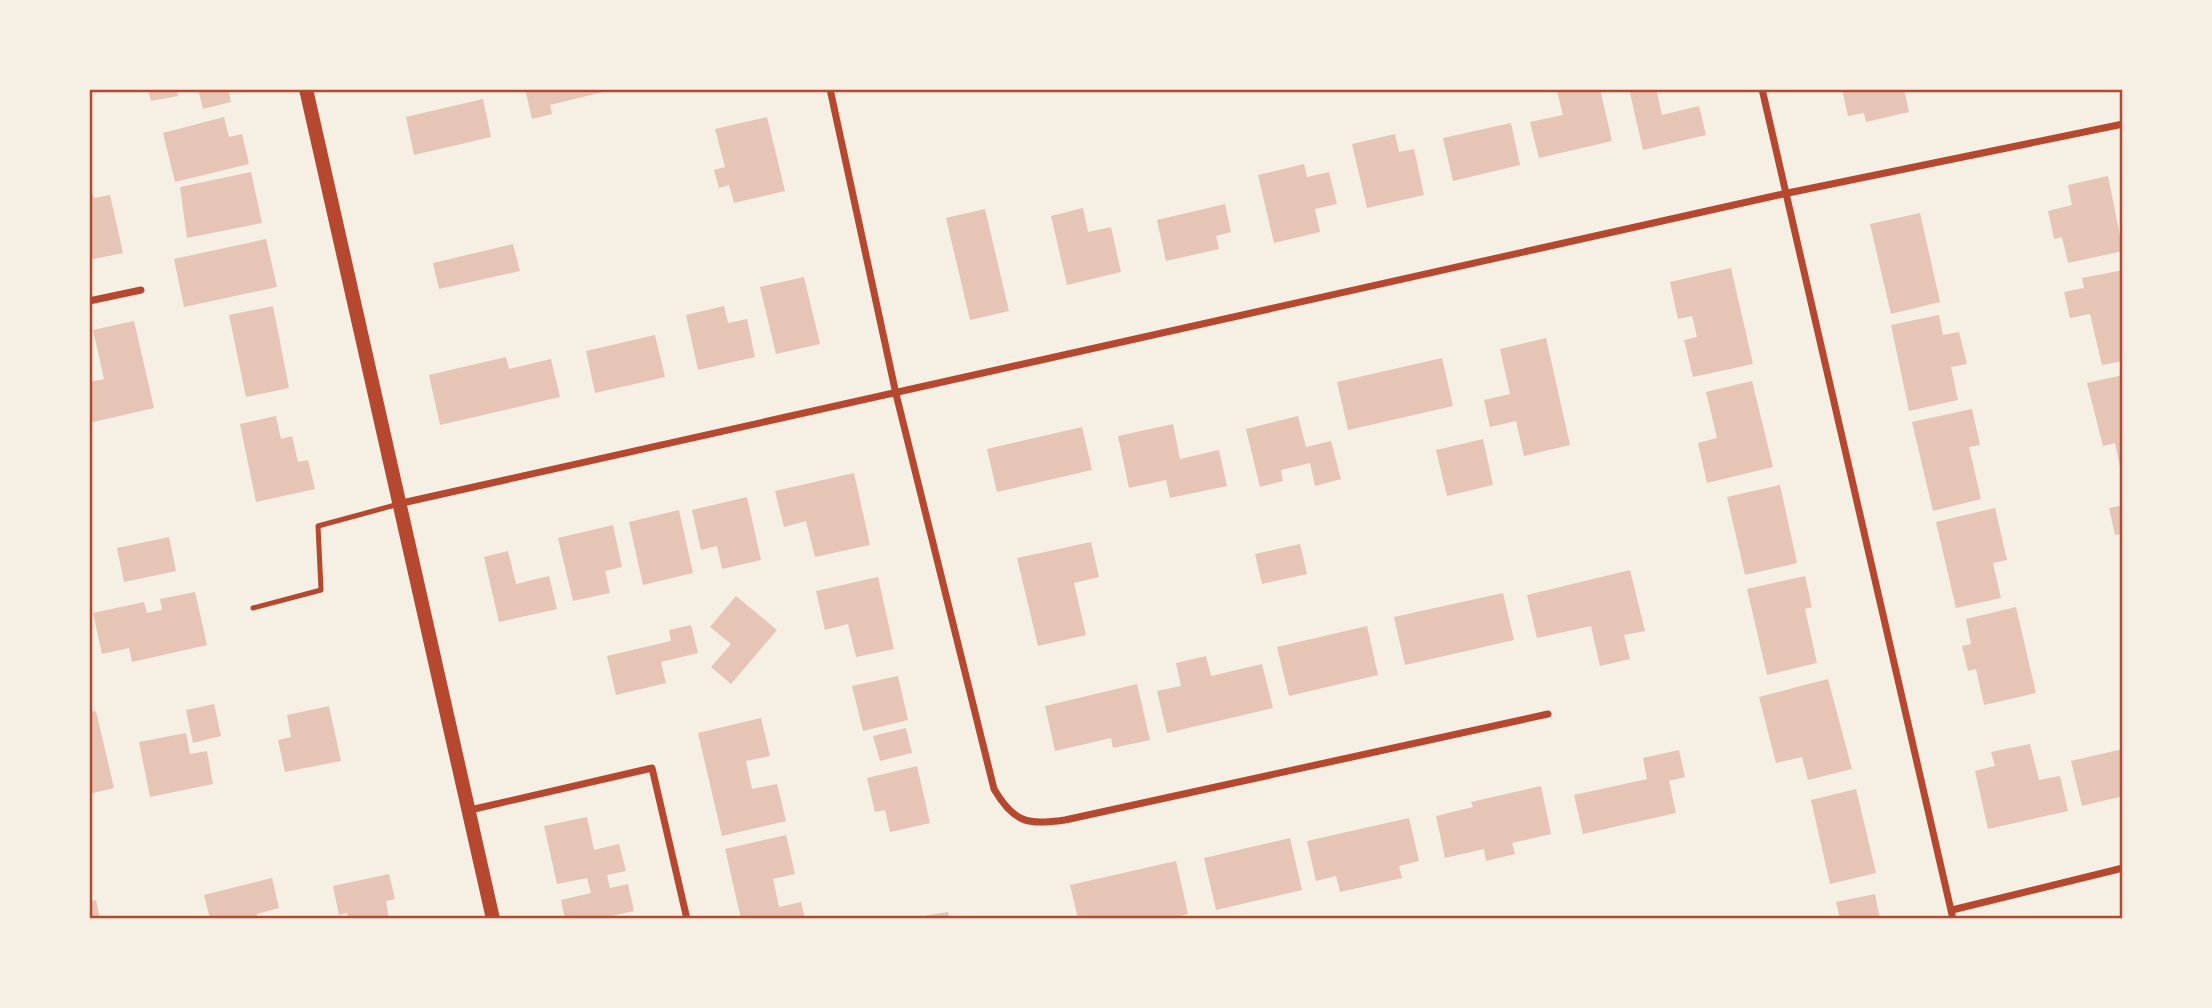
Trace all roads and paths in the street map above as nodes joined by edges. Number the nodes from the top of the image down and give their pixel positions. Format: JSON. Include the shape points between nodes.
{"nodes":[{"id":1,"x":306,"y":89,"type":"edge"},
{"id":2,"x":830,"y":89,"type":"edge"},
{"id":3,"x":1762,"y":89,"type":"edge"},
{"id":4,"x":2123,"y":124,"type":"edge"},
{"id":5,"x":1783,"y":194,"type":"junction"},
{"id":6,"x":141,"y":290,"type":"dead end"},
{"id":7,"x":89,"y":301,"type":"edge"},
{"id":8,"x":896,"y":394,"type":"junction"},
{"id":9,"x":402,"y":503,"type":"junction"},
{"id":10,"x":253,"y":608,"type":"dead end"},
{"id":11,"x":1548,"y":714,"type":"dead end"},
{"id":12,"x":470,"y":810,"type":"junction"},
{"id":13,"x":2123,"y":868,"type":"edge"},
{"id":14,"x":1953,"y":915,"type":"edge"},
{"id":15,"x":493,"y":919,"type":"edge"},
{"id":16,"x":687,"y":919,"type":"edge"}],
"edges":[{"from":1,"to":9,"type":"main road"},
{"from":2,"to":8,"type":"street"},
{"from":3,"to":5,"type":"street"},
{"from":4,"to":5,"type":"street"},
{"from":5,"to":8,"type":"street"},
{"from":5,"to":14,"type":"street"},
{"from":6,"to":7,"type":"street"},
{"from":8,"to":9,"type":"street"},
{"from":8,"to":11,"type":"street","via":[[994,789],[1005,808],[1020,820],[1065,820]]},
{"from":9,"to":10,"type":"lane","via":[[318,526],[321,590]]},
{"from":9,"to":12,"type":"main road"},
{"from":12,"to":15,"type":"main road"},
{"from":12,"to":16,"type":"street","via":[[652,768]]},
{"from":13,"to":14,"type":"street"}]}
